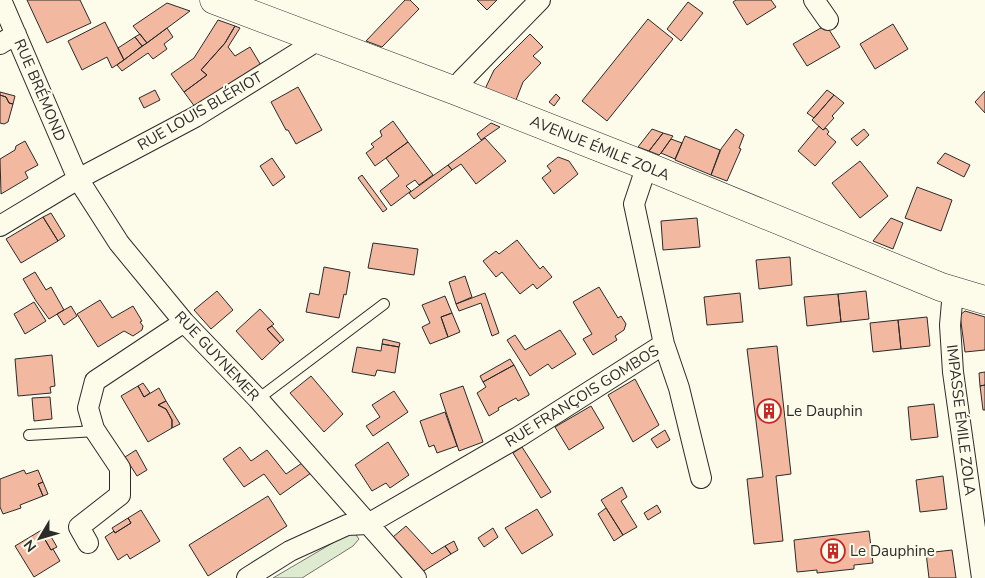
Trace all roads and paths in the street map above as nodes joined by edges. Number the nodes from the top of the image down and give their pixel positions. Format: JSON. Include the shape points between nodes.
{"nodes":[{"id":1,"x":1,"y":0,"type":"edge"},
{"id":2,"x":214,"y":0,"type":"edge"},
{"id":3,"x":540,"y":0,"type":"edge"},
{"id":4,"x":814,"y":0,"type":"edge"},
{"id":5,"x":828,"y":20,"type":"dead end"},
{"id":6,"x":8,"y":39,"type":"edge"},
{"id":7,"x":320,"y":39,"type":"junction"},
{"id":8,"x":456,"y":91,"type":"junction"},
{"id":9,"x":649,"y":167,"type":"junction"},
{"id":10,"x":78,"y":179,"type":"junction"},
{"id":11,"x":0,"y":226,"type":"edge"},
{"id":12,"x":954,"y":292,"type":"junction"},
{"id":13,"x":985,"y":300,"type":"edge"},
{"id":14,"x":384,"y":304,"type":"dead end"},
{"id":15,"x":184,"y":322,"type":"junction"},
{"id":16,"x":664,"y":344,"type":"junction"},
{"id":17,"x":258,"y":399,"type":"junction"},
{"id":18,"x":96,"y":431,"type":"junction"},
{"id":19,"x":29,"y":435,"type":"dead end"},
{"id":20,"x":701,"y":478,"type":"dead end"},
{"id":21,"x":368,"y":524,"type":"junction"},
{"id":22,"x":88,"y":543,"type":"dead end"},
{"id":23,"x":247,"y":578,"type":"edge"},
{"id":24,"x":416,"y":578,"type":"edge"},
{"id":25,"x":982,"y":578,"type":"edge"}],
"edges":[{"from":1,"to":6,"type":"street","name":"RUE BRÉMOND"},
{"from":2,"to":7,"type":"main road","name":"AVENUE ÉMILE ZOLA"},
{"from":3,"to":8,"type":"street","via":[[462,80]]},
{"from":4,"to":5,"type":"street"},
{"from":6,"to":10,"type":"street","name":"RUE BRÉMOND"},
{"from":7,"to":8,"type":"main road","name":"AVENUE ÉMILE ZOLA"},
{"from":7,"to":10,"type":"street","name":"RUE LOUIS BLÉRIOT","via":[[194,118]]},
{"from":8,"to":9,"type":"main road","name":"AVENUE ÉMILE ZOLA"},
{"from":9,"to":12,"type":"main road","name":"AVENUE ÉMILE ZOLA"},
{"from":9,"to":16,"type":"street","name":"RUE FRANÇOIS GOMBOS","via":[[634,204]]},
{"from":10,"to":11,"type":"street","name":"RUE LOUIS BLÉRIOT"},
{"from":10,"to":15,"type":"street","name":"RUE GUYNEMER","via":[[119,243]]},
{"from":12,"to":13,"type":"main road","name":"AVENUE ÉMILE ZOLA"},
{"from":12,"to":25,"type":"street","name":"IMPASSE ÉMILE ZOLA","via":[[950,325],[953,372]]},
{"from":14,"to":17,"type":"lane"},
{"from":15,"to":17,"type":"street","name":"RUE GUYNEMER"},
{"from":15,"to":18,"type":"street","via":[[94,381],[88,408]]},
{"from":16,"to":20,"type":"street","via":[[685,388]]},
{"from":16,"to":21,"type":"street","name":"RUE FRANÇOIS GOMBOS","via":[[520,436]]},
{"from":17,"to":21,"type":"street","name":"RUE GUYNEMER"},
{"from":18,"to":19,"type":"lane"},
{"from":18,"to":22,"type":"street","via":[[120,468],[120,495],[79,527]]},
{"from":21,"to":23,"type":"street","via":[[346,525],[290,551]]},
{"from":21,"to":24,"type":"street","name":"RUE GUYNEMER"}]}
